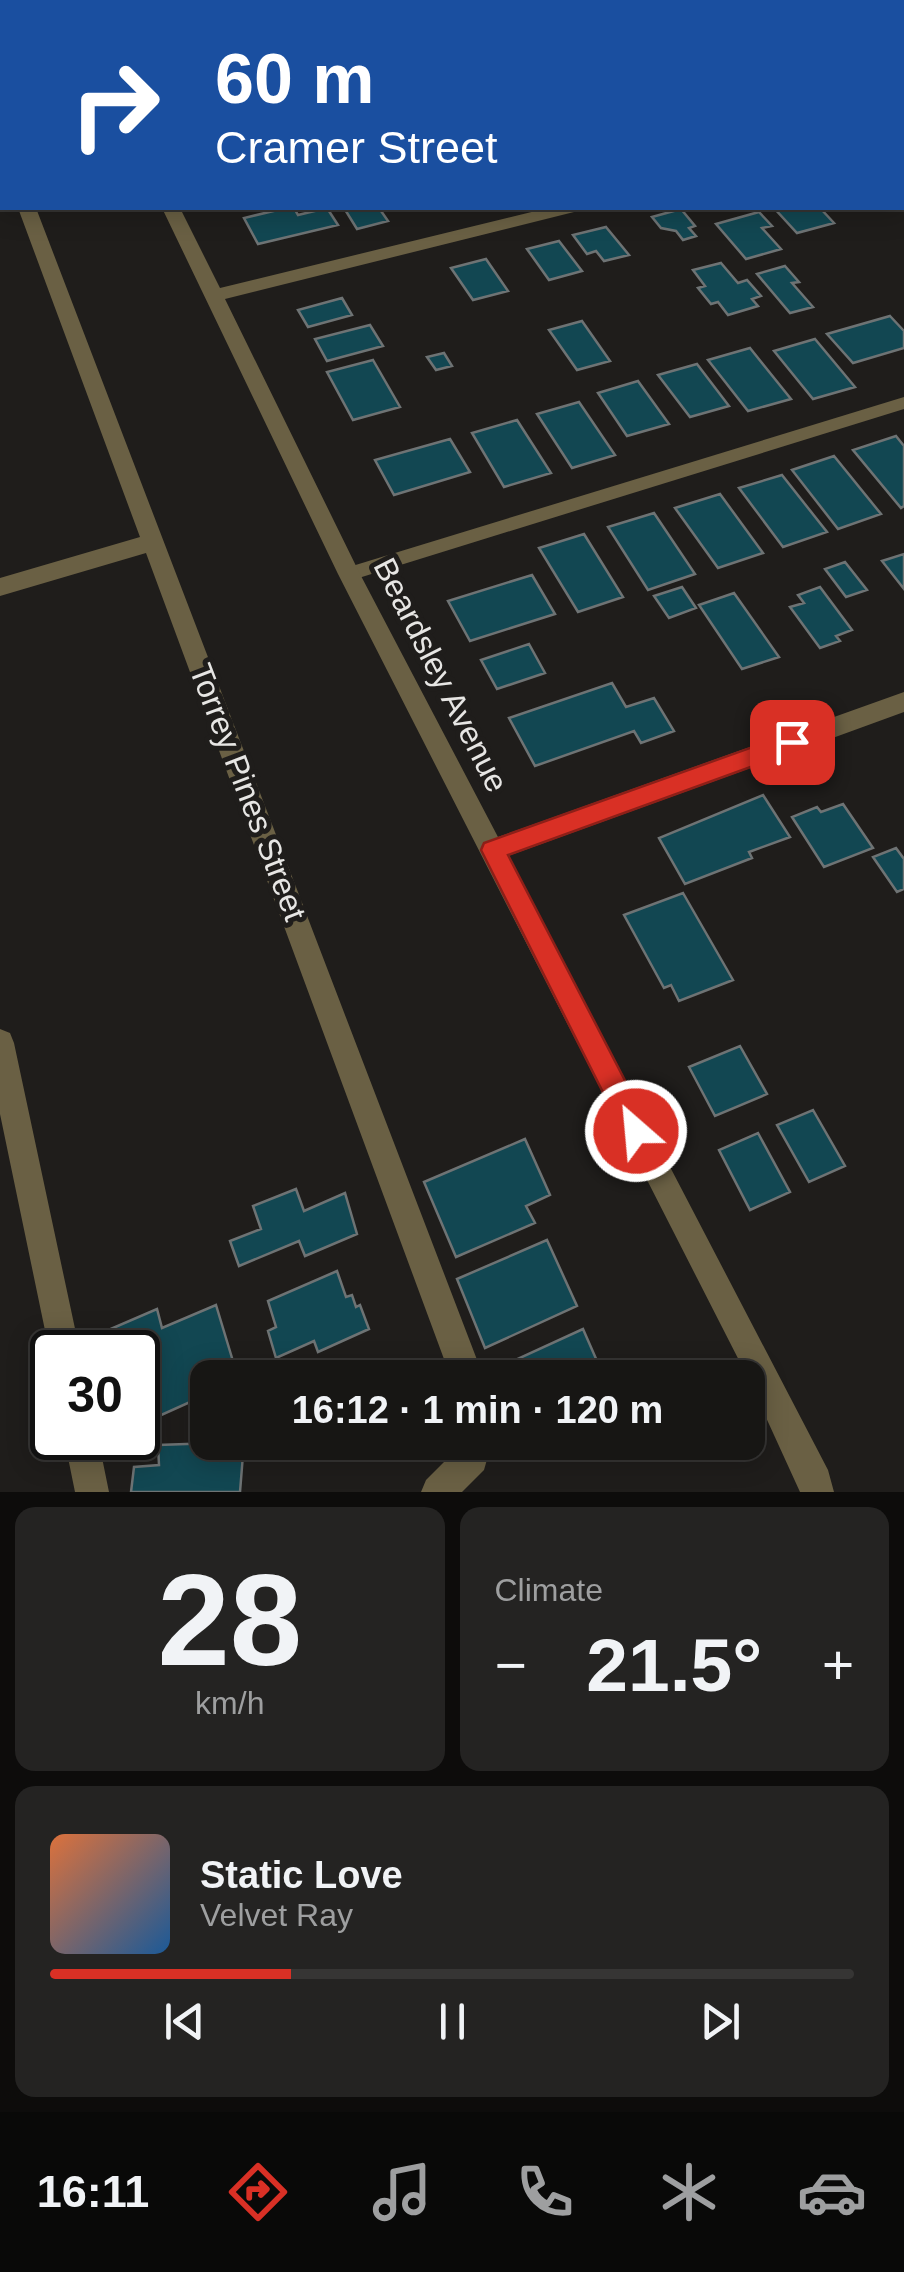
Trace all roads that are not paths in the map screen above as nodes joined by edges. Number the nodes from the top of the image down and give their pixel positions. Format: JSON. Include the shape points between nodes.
{"nodes":[{"id":1,"x":28,"y":210,"type":"edge"},
{"id":2,"x":172,"y":210,"type":"edge"},
{"id":3,"x":560,"y":210,"type":"edge"},
{"id":4,"x":214,"y":296,"type":"junction"},
{"id":5,"x":904,"y":403,"type":"edge"},
{"id":6,"x":154,"y":542,"type":"junction"},
{"id":7,"x":350,"y":574,"type":"junction"},
{"id":8,"x":0,"y":586,"type":"edge"},
{"id":9,"x":904,"y":702,"type":"edge"},
{"id":10,"x":493,"y":850,"type":"junction"},
{"id":11,"x":0,"y":1043,"type":"edge"},
{"id":12,"x":59,"y":1330,"type":"edge"},
{"id":13,"x":461,"y":1360,"type":"edge"},
{"id":14,"x":85,"y":1460,"type":"edge"},
{"id":15,"x":470,"y":1460,"type":"edge"},
{"id":16,"x":92,"y":1492,"type":"edge"},
{"id":17,"x":438,"y":1492,"type":"edge"},
{"id":18,"x":818,"y":1492,"type":"edge"}],
"edges":[{"from":1,"to":6,"type":"street","name":"Torrey Pines Street"},
{"from":2,"to":4,"type":"street","name":"Beardsley Avenue"},
{"from":3,"to":4,"type":"street"},
{"from":4,"to":7,"type":"street","name":"Beardsley Avenue"},
{"from":5,"to":7,"type":"lane"},
{"from":6,"to":8,"type":"street"},
{"from":6,"to":13,"type":"street","name":"Torrey Pines Street"},
{"from":7,"to":10,"type":"street","name":"Beardsley Avenue"},
{"from":9,"to":10,"type":"street"},
{"from":10,"to":18,"type":"street","name":"Beardsley Avenue"},
{"from":11,"to":12,"type":"street"},
{"from":14,"to":16,"type":"street"},
{"from":15,"to":17,"type":"street"}]}
